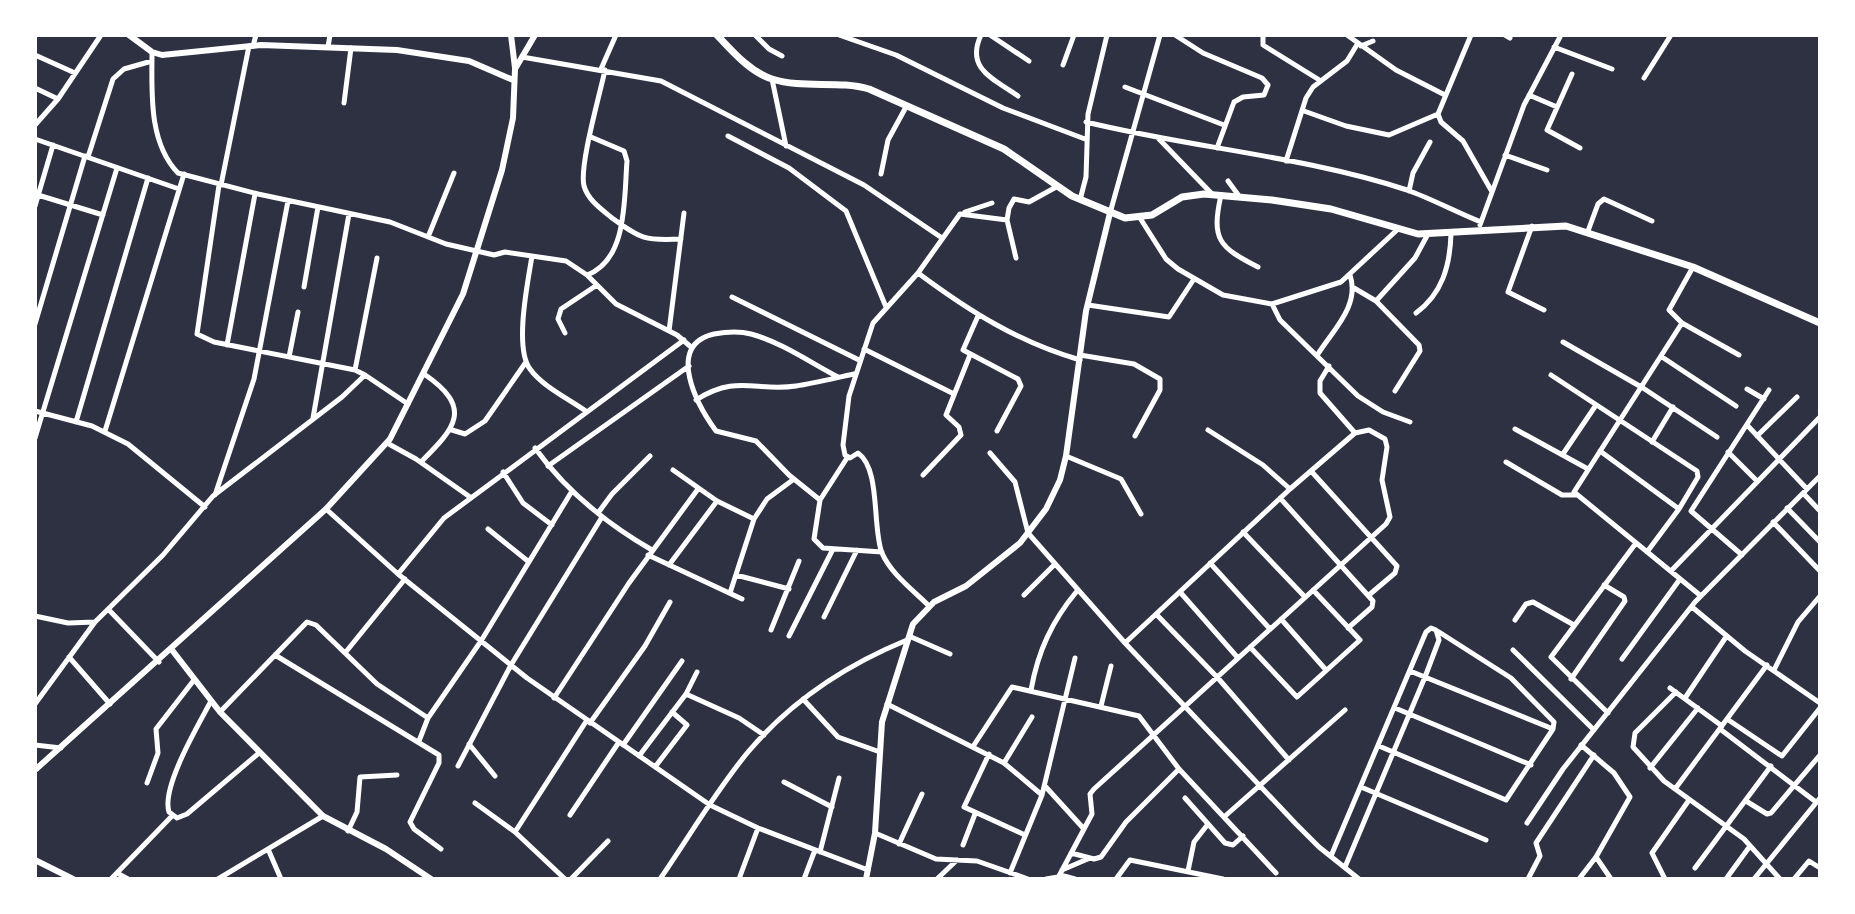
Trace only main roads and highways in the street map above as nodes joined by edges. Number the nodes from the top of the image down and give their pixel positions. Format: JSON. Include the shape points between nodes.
{"nodes":[{"id":1,"x":717,"y":35,"type":"edge"},
{"id":2,"x":1820,"y":323,"type":"edge"}],
"edges":[{"from":1,"to":2,"type":"main road","via":[[751,68],[772,79],[853,85],[1004,149],[1080,200],[1110,214],[1140,218],[1182,197],[1217,195],[1331,209],[1397,230],[1429,234],[1479,226],[1566,226],[1693,267]]}]}
